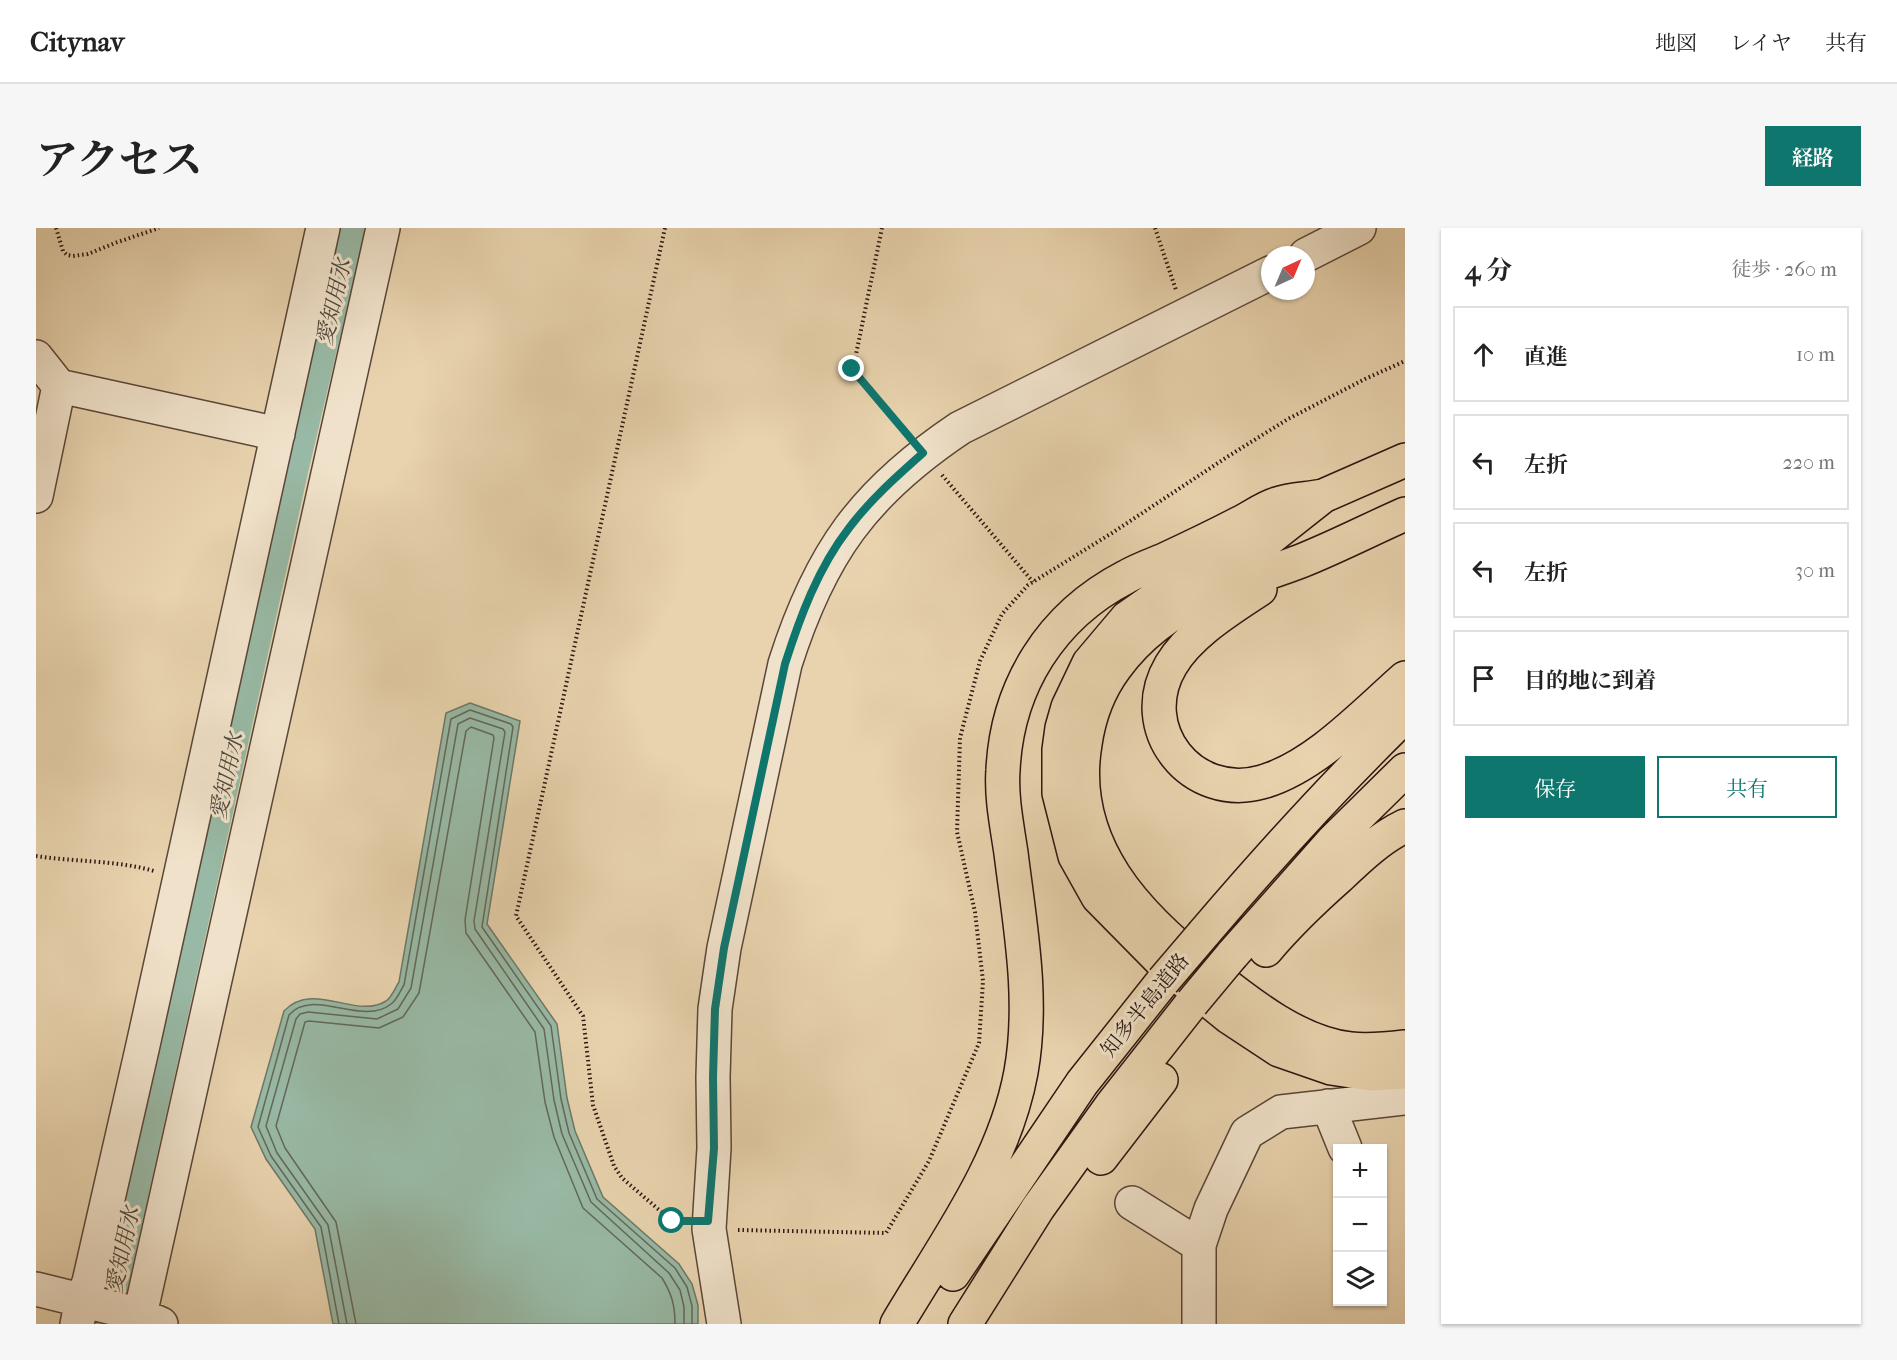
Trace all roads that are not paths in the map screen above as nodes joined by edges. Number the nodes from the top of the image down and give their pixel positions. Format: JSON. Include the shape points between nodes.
{"nodes":[{"id":1,"x":323,"y":228,"type":"edge"},
{"id":2,"x":383,"y":228,"type":"edge"},
{"id":3,"x":1359,"y":228,"type":"edge"},
{"id":4,"x":1315,"y":250,"type":"edge"},
{"id":5,"x":1261,"y":278,"type":"edge"},
{"id":6,"x":36,"y":357,"type":"edge"},
{"id":7,"x":59,"y":386,"type":"junction"},
{"id":8,"x":278,"y":434,"type":"junction"},
{"id":9,"x":1405,"y":460,"type":"edge"},
{"id":10,"x":36,"y":496,"type":"edge"},
{"id":11,"x":1323,"y":496,"type":"junction"},
{"id":12,"x":1405,"y":514,"type":"edge"},
{"id":13,"x":1302,"y":561,"type":"junction"},
{"id":14,"x":1405,"y":678,"type":"edge"},
{"id":15,"x":1405,"y":716,"type":"edge"},
{"id":16,"x":1405,"y":770,"type":"edge"},
{"id":17,"x":1405,"y":826,"type":"edge"},
{"id":18,"x":1239,"y":964,"type":"junction"},
{"id":19,"x":1405,"y":1047,"type":"edge"},
{"id":20,"x":1405,"y":1072,"type":"edge"},
{"id":21,"x":1405,"y":1098,"type":"edge"},
{"id":22,"x":1328,"y":1106,"type":"junction"},
{"id":23,"x":1343,"y":1144,"type":"edge"},
{"id":24,"x":1132,"y":1203,"type":"dead end"},
{"id":25,"x":1199,"y":1245,"type":"junction"},
{"id":26,"x":36,"y":1289,"type":"edge"},
{"id":27,"x":85,"y":1310,"type":"edge"},
{"id":28,"x":969,"y":1318,"type":"edge"},
{"id":29,"x":147,"y":1321,"type":"edge"},
{"id":30,"x":724,"y":1324,"type":"edge"},
{"id":31,"x":897,"y":1324,"type":"edge"},
{"id":32,"x":922,"y":1324,"type":"edge"},
{"id":33,"x":1199,"y":1324,"type":"edge"}],
"edges":[{"from":1,"to":8,"type":"street"},
{"from":2,"to":29,"type":"street"},
{"from":3,"to":4,"type":"street"},
{"from":5,"to":30,"type":"street","via":[[960,428],[923,453],[848,528],[814,586],[785,664],[718,988],[708,1221]]},
{"from":6,"to":7,"type":"street"},
{"from":7,"to":8,"type":"street"},
{"from":7,"to":10,"type":"street"},
{"from":8,"to":27,"type":"street"},
{"from":9,"to":11,"type":"highway"},
{"from":11,"to":20,"type":"highway","via":[[1266,541],[1161,594],[1127,618],[1105,642],[1089,663],[1068,707],[1059,750],[1059,793],[1075,856],[1098,897],[1164,964],[1228,1017],[1279,1050],[1331,1068],[1371,1074]]},
{"from":11,"to":31,"type":"highway","via":[[1277,504],[1125,577],[1062,624],[1038,654],[1020,687],[1008,724],[1003,771],[1025,955],[1027,1006],[1021,1072],[996,1152],[969,1205]]},
{"from":12,"to":13,"type":"highway"},
{"from":13,"to":14,"type":"highway","via":[[1217,618],[1171,665],[1160,698],[1163,731],[1172,752],[1204,778],[1232,786],[1261,783],[1313,758]]},
{"from":13,"to":19,"type":"highway","via":[[1206,596],[1176,612],[1115,667],[1101,688],[1085,740],[1082,763],[1086,816],[1105,862],[1150,921],[1244,1000],[1280,1024],[1314,1039],[1350,1049]]},
{"from":15,"to":32,"type":"highway","name":"知多半島道路","bridge":true,"via":[[1270,855],[1163,981],[1082,1083]]},
{"from":16,"to":18,"type":"highway","name":"知多半島道路","via":[[1334,841]]},
{"from":17,"to":18,"type":"highway","via":[[1378,842],[1281,932]]},
{"from":18,"to":28,"type":"highway","name":"知多半島道路","bridge":true,"via":[[1111,1106],[1038,1208]]},
{"from":21,"to":22,"type":"street"},
{"from":22,"to":23,"type":"street"},
{"from":22,"to":25,"type":"street","via":[[1281,1112],[1247,1133],[1211,1209]]},
{"from":24,"to":25,"type":"street"},
{"from":25,"to":33,"type":"street"},
{"from":26,"to":27,"type":"street"},
{"from":27,"to":29,"type":"street"}]}
